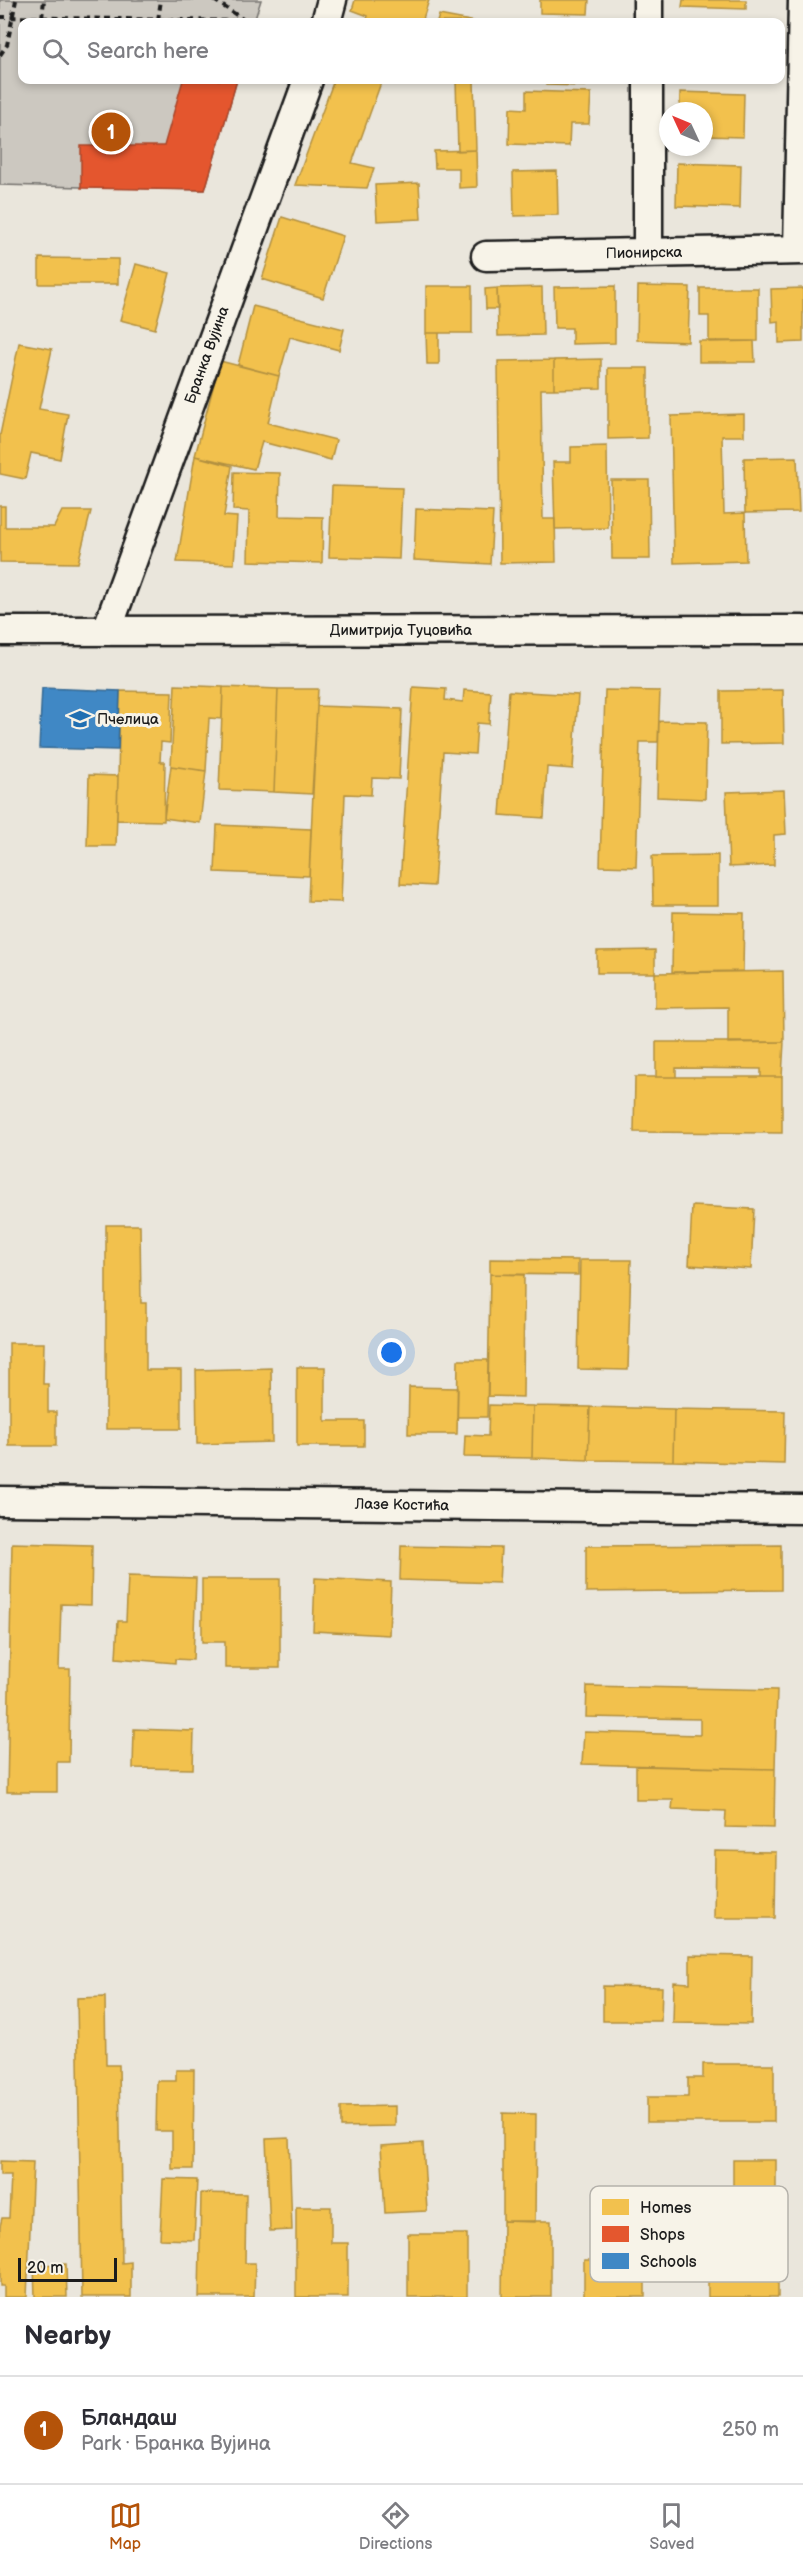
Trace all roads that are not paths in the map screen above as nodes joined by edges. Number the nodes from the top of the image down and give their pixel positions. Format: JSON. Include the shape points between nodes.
{"nodes":[{"id":1,"x":332,"y":0,"type":"edge"},
{"id":2,"x":648,"y":0,"type":"edge"},
{"id":3,"x":803,"y":0,"type":"edge"},
{"id":4,"x":327,"y":18,"type":"edge"},
{"id":5,"x":648,"y":18,"type":"edge"},
{"id":6,"x":307,"y":84,"type":"edge"},
{"id":7,"x":648,"y":84,"type":"edge"},
{"id":8,"x":801,"y":250,"type":"edge"},
{"id":9,"x":648,"y":252,"type":"junction"},
{"id":10,"x":486,"y":256,"type":"dead end"},
{"id":11,"x":107,"y":630,"type":"junction"},
{"id":12,"x":803,"y":630,"type":"edge"},
{"id":13,"x":0,"y":631,"type":"edge"},
{"id":14,"x":0,"y":1502,"type":"edge"},
{"id":15,"x":803,"y":1509,"type":"edge"}],
"edges":[{"from":1,"to":4,"type":"street"},
{"from":2,"to":5,"type":"street"},
{"from":3,"to":8,"type":"street"},
{"from":6,"to":11,"type":"street","name":"Бранка Вујина"},
{"from":7,"to":9,"type":"street"},
{"from":8,"to":9,"type":"street","name":"Пионирска"},
{"from":9,"to":10,"type":"street","name":"Пионирска"},
{"from":11,"to":12,"type":"street","name":"Димитрија Туцовића"},
{"from":11,"to":13,"type":"street","name":"Димитрија Туцовића"},
{"from":14,"to":15,"type":"street","name":"Лазе Костића"}]}
